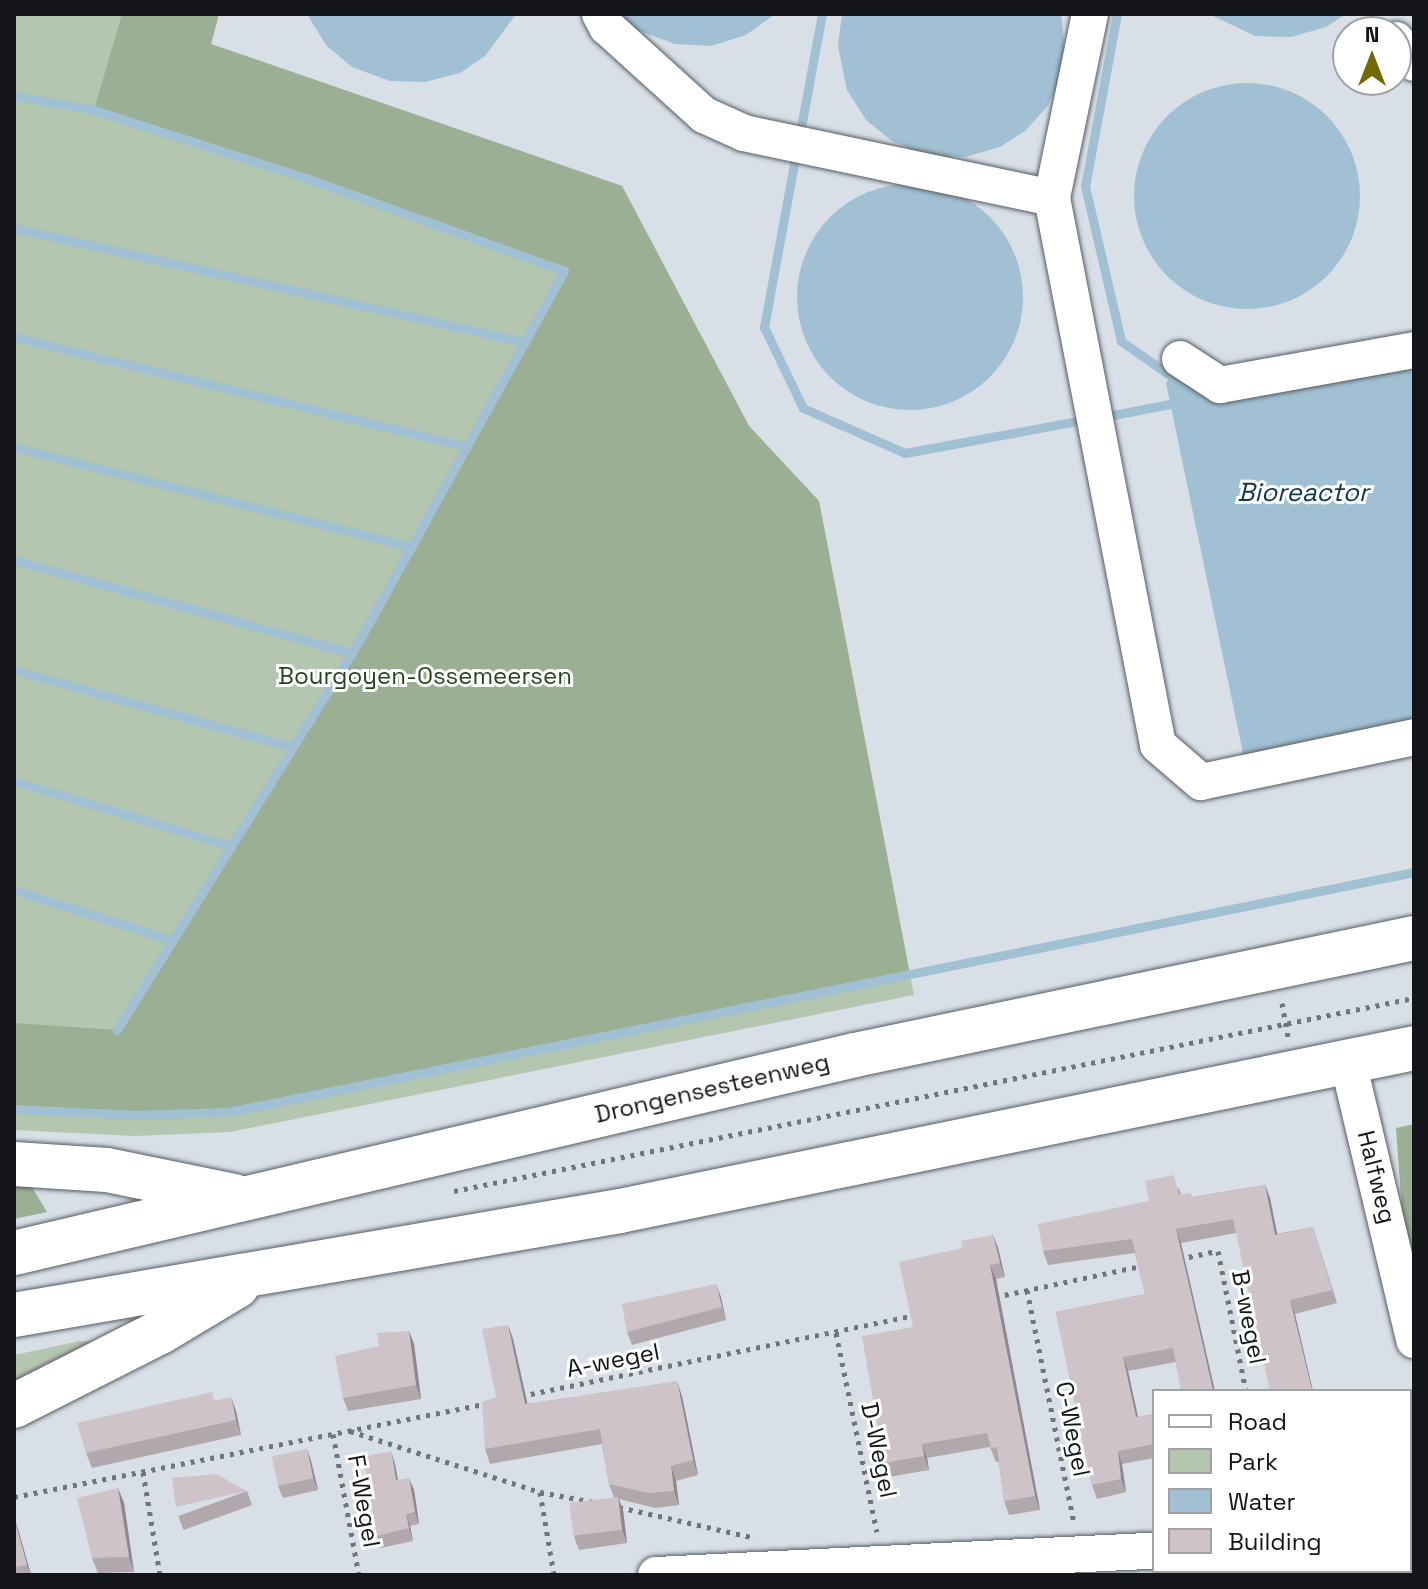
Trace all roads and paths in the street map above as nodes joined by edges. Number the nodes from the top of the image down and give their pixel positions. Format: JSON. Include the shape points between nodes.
{"nodes":[{"id":1,"x":600,"y":14,"type":"edge"},
{"id":2,"x":1090,"y":14,"type":"edge"},
{"id":3,"x":1052,"y":198,"type":"junction"},
{"id":4,"x":1414,"y":350,"type":"edge"},
{"id":5,"x":1180,"y":359,"type":"dead end"},
{"id":6,"x":1414,"y":737,"type":"edge"},
{"id":7,"x":1414,"y":938,"type":"edge"},
{"id":8,"x":1275,"y":967,"type":"junction"},
{"id":9,"x":1414,"y":998,"type":"edge"},
{"id":10,"x":1286,"y":1024,"type":"junction"},
{"id":11,"x":1414,"y":1048,"type":"edge"},
{"id":12,"x":1348,"y":1062,"type":"junction"},
{"id":13,"x":1295,"y":1072,"type":"junction"},
{"id":14,"x":14,"y":1164,"type":"edge"},
{"id":15,"x":447,"y":1192,"type":"dead end"},
{"id":16,"x":248,"y":1199,"type":"junction"},
{"id":17,"x":14,"y":1253,"type":"edge"},
{"id":18,"x":1174,"y":1260,"type":"edge"},
{"id":19,"x":1159,"y":1263,"type":"edge"},
{"id":20,"x":254,"y":1276,"type":"junction"},
{"id":21,"x":1027,"y":1290,"type":"junction"},
{"id":22,"x":983,"y":1300,"type":"edge"},
{"id":23,"x":924,"y":1313,"type":"edge"},
{"id":24,"x":14,"y":1315,"type":"edge"},
{"id":25,"x":836,"y":1333,"type":"junction"},
{"id":26,"x":1414,"y":1340,"type":"edge"},
{"id":27,"x":1246,"y":1389,"type":"edge"},
{"id":28,"x":517,"y":1397,"type":"edge"},
{"id":29,"x":501,"y":1400,"type":"edge"},
{"id":30,"x":14,"y":1406,"type":"edge"},
{"id":31,"x":349,"y":1431,"type":"junction"},
{"id":32,"x":333,"y":1434,"type":"junction"},
{"id":33,"x":143,"y":1472,"type":"junction"},
{"id":34,"x":540,"y":1492,"type":"junction"},
{"id":35,"x":14,"y":1497,"type":"edge"},
{"id":36,"x":601,"y":1504,"type":"edge"},
{"id":37,"x":616,"y":1507,"type":"edge"},
{"id":38,"x":1152,"y":1551,"type":"edge"},
{"id":39,"x":1080,"y":1556,"type":"junction"},
{"id":40,"x":884,"y":1565,"type":"junction"},
{"id":41,"x":779,"y":1567,"type":"junction"},
{"id":42,"x":160,"y":1575,"type":"edge"},
{"id":43,"x":359,"y":1575,"type":"edge"},
{"id":44,"x":554,"y":1575,"type":"edge"},
{"id":45,"x":656,"y":1575,"type":"edge"}],
"edges":[{"from":1,"to":3,"type":"street","via":[[607,27],[704,115],[744,133]]},
{"from":2,"to":3,"type":"street"},
{"from":3,"to":6,"type":"street","via":[[1158,745],[1201,782]]},
{"from":4,"to":5,"type":"street","via":[[1220,385]]},
{"from":7,"to":8,"type":"highway","name":"Drongensesteenweg"},
{"from":8,"to":10,"type":"path"},
{"from":8,"to":16,"type":"highway","name":"Drongensesteenweg","via":[[687,1093]]},
{"from":9,"to":10,"type":"path"},
{"from":10,"to":13,"type":"path"},
{"from":10,"to":15,"type":"path"},
{"from":11,"to":12,"type":"highway"},
{"from":12,"to":13,"type":"highway"},
{"from":12,"to":26,"type":"street","name":"Halfweg"},
{"from":13,"to":20,"type":"highway","via":[[620,1211]]},
{"from":14,"to":16,"type":"highway","via":[[107,1170]]},
{"from":16,"to":17,"type":"highway","name":"Drongensesteenweg"},
{"from":18,"to":27,"type":"path","name":"B-wegel","via":[[1218,1251]]},
{"from":19,"to":21,"type":"path"},
{"from":20,"to":24,"type":"highway"},
{"from":20,"to":30,"type":"highway","via":[[160,1332]]},
{"from":21,"to":22,"type":"path"},
{"from":21,"to":39,"type":"path","name":"C-Wegel"},
{"from":23,"to":25,"type":"path","name":"A-wegel"},
{"from":25,"to":28,"type":"path","name":"A-wegel"},
{"from":25,"to":40,"type":"path","name":"D-Wegel"},
{"from":29,"to":31,"type":"path"},
{"from":31,"to":32,"type":"path"},
{"from":31,"to":34,"type":"path"},
{"from":32,"to":33,"type":"path"},
{"from":32,"to":43,"type":"path","name":"F-Wegel"},
{"from":33,"to":35,"type":"path"},
{"from":33,"to":42,"type":"path"},
{"from":34,"to":36,"type":"path"},
{"from":34,"to":44,"type":"path"},
{"from":37,"to":41,"type":"path","via":[[752,1533]]},
{"from":38,"to":39,"type":"street"},
{"from":39,"to":40,"type":"street"},
{"from":40,"to":41,"type":"street"},
{"from":41,"to":45,"type":"street"}]}
